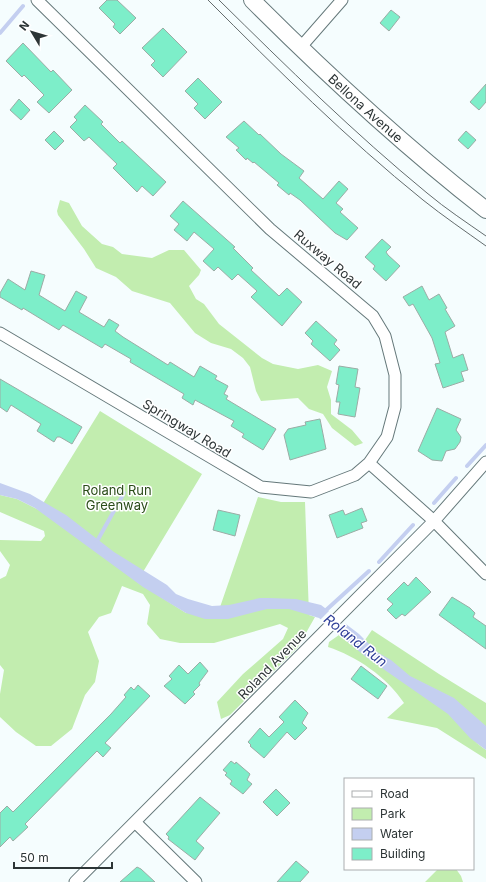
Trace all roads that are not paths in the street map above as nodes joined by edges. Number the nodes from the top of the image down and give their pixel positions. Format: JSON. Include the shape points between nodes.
{"nodes":[{"id":1,"x":37,"y":0,"type":"edge"},
{"id":2,"x":252,"y":0,"type":"edge"},
{"id":3,"x":342,"y":0,"type":"edge"},
{"id":4,"x":300,"y":48,"type":"junction"},
{"id":5,"x":486,"y":210,"type":"edge"},
{"id":6,"x":0,"y":333,"type":"edge"},
{"id":7,"x":486,"y":462,"type":"edge"},
{"id":8,"x":369,"y":463,"type":"junction"},
{"id":9,"x":434,"y":521,"type":"junction"},
{"id":10,"x":486,"y":574,"type":"edge"},
{"id":11,"x":135,"y":822,"type":"junction"},
{"id":12,"x":75,"y":882,"type":"edge"},
{"id":13,"x":196,"y":882,"type":"edge"}],
"edges":[{"from":1,"to":8,"type":"street","name":"Ruxway Road","via":[[270,229],[373,316],[385,336],[395,374],[394,407],[387,437]]},
{"from":2,"to":4,"type":"street","name":"Bellona Avenue"},
{"from":3,"to":4,"type":"street"},
{"from":4,"to":5,"type":"street","name":"Bellona Avenue"},
{"from":6,"to":8,"type":"street","name":"Springway Road","via":[[261,487],[311,492],[355,475]]},
{"from":7,"to":9,"type":"street","name":"Roland Avenue"},
{"from":8,"to":9,"type":"street"},
{"from":9,"to":10,"type":"street"},
{"from":9,"to":11,"type":"street","name":"Roland Avenue"},
{"from":11,"to":12,"type":"street","name":"Roland Avenue"},
{"from":11,"to":13,"type":"street"}]}
